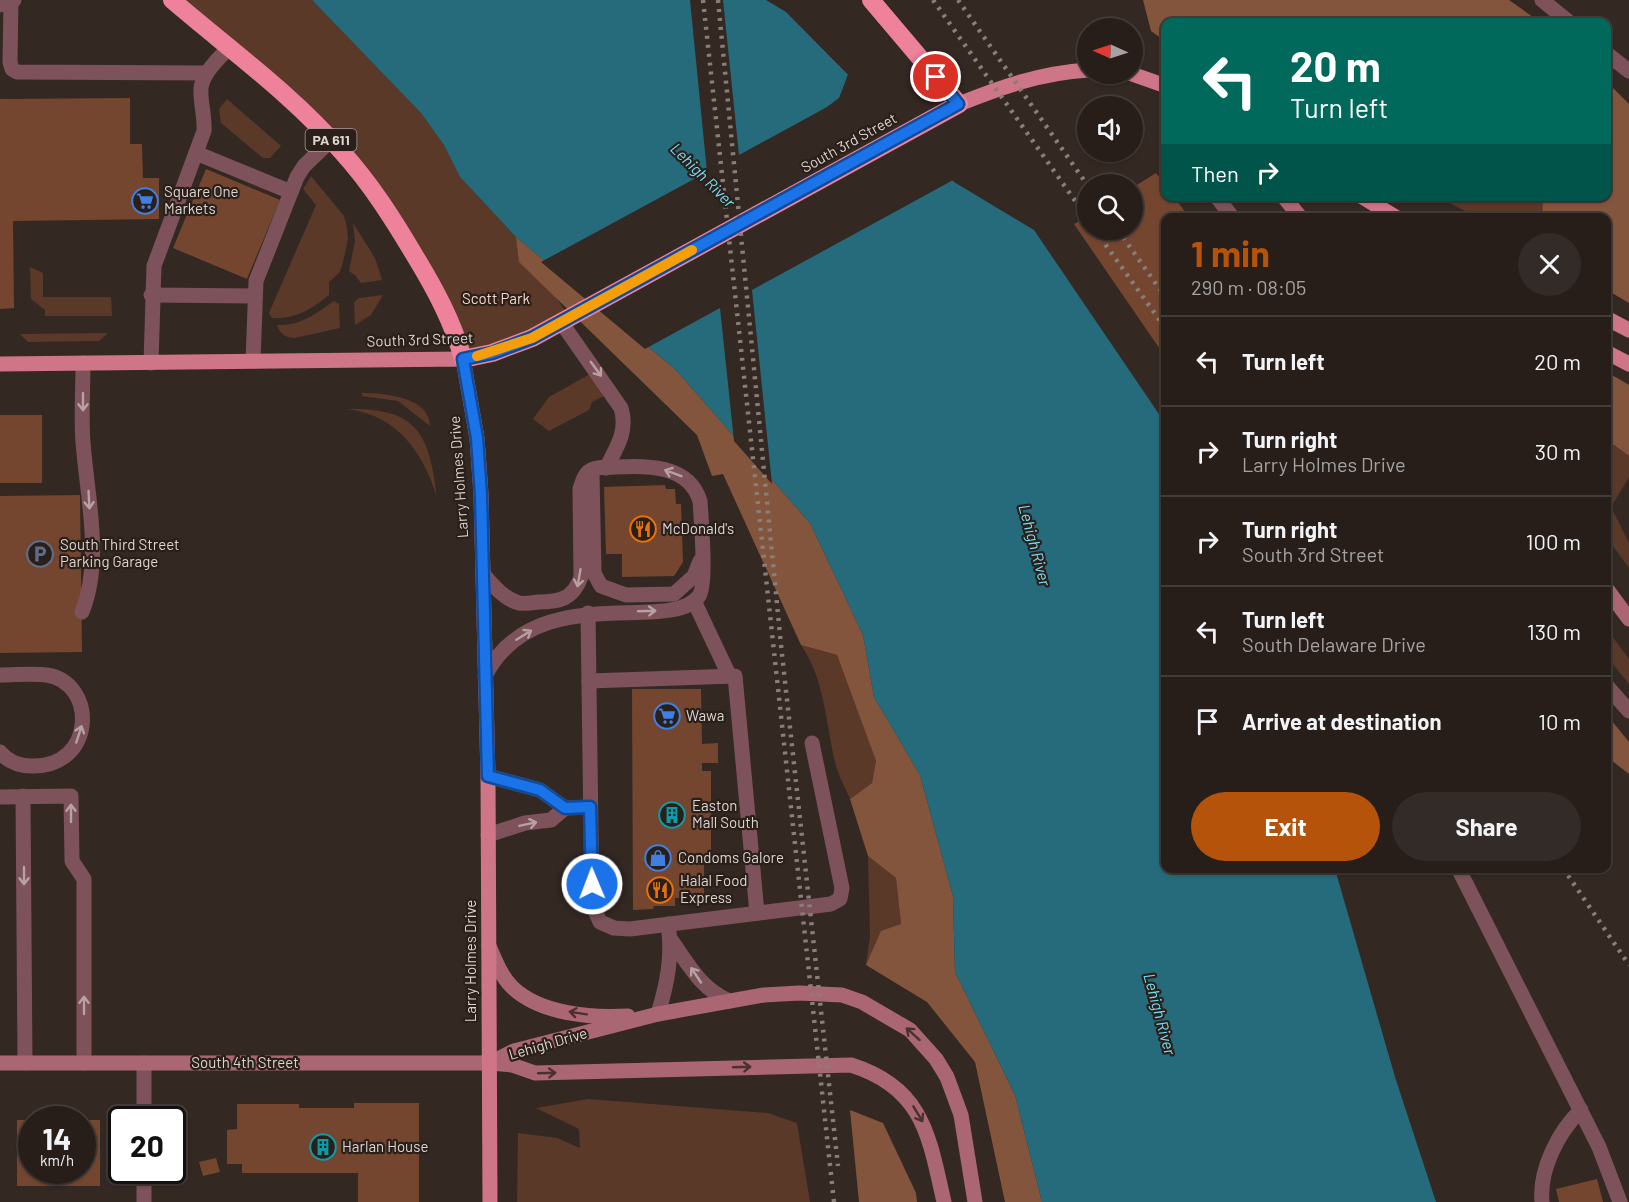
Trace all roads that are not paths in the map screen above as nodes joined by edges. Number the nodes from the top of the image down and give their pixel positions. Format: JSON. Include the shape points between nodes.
{"nodes":[{"id":1,"x":172,"y":0,"type":"edge"},
{"id":2,"x":871,"y":0,"type":"edge"},
{"id":3,"x":1542,"y":0,"type":"edge"},
{"id":4,"x":8,"y":2,"type":"edge"},
{"id":5,"x":1564,"y":18,"type":"edge"},
{"id":6,"x":228,"y":48,"type":"junction"},
{"id":7,"x":1611,"y":56,"type":"edge"},
{"id":8,"x":1628,"y":68,"type":"edge"},
{"id":9,"x":1077,"y":71,"type":"edge"},
{"id":10,"x":207,"y":73,"type":"junction"},
{"id":11,"x":1143,"y":78,"type":"edge"},
{"id":12,"x":1161,"y":84,"type":"edge"},
{"id":13,"x":958,"y":104,"type":"junction"},
{"id":14,"x":331,"y":140,"type":"junction"},
{"id":15,"x":196,"y":153,"type":"junction"},
{"id":16,"x":291,"y":192,"type":"junction"},
{"id":17,"x":1220,"y":201,"type":"edge"},
{"id":18,"x":1287,"y":201,"type":"edge"},
{"id":19,"x":1369,"y":201,"type":"edge"},
{"id":20,"x":1229,"y":213,"type":"edge"},
{"id":21,"x":1297,"y":213,"type":"edge"},
{"id":22,"x":1389,"y":213,"type":"edge"},
{"id":23,"x":151,"y":295,"type":"junction"},
{"id":24,"x":254,"y":296,"type":"junction"},
{"id":25,"x":566,"y":320,"type":"junction"},
{"id":26,"x":1611,"y":321,"type":"edge"},
{"id":27,"x":1629,"y":330,"type":"edge"},
{"id":28,"x":1611,"y":355,"type":"edge"},
{"id":29,"x":463,"y":359,"type":"junction"},
{"id":30,"x":253,"y":361,"type":"junction"},
{"id":31,"x":83,"y":363,"type":"junction"},
{"id":32,"x":151,"y":363,"type":"junction"},
{"id":33,"x":0,"y":364,"type":"edge"},
{"id":34,"x":1629,"y":364,"type":"edge"},
{"id":35,"x":599,"y":469,"type":"junction"},
{"id":36,"x":702,"y":557,"type":"junction"},
{"id":37,"x":483,"y":574,"type":"junction"},
{"id":38,"x":1611,"y":595,"type":"edge"},
{"id":39,"x":694,"y":601,"type":"junction"},
{"id":40,"x":81,"y":612,"type":"dead end"},
{"id":41,"x":588,"y":613,"type":"junction"},
{"id":42,"x":1629,"y":619,"type":"edge"},
{"id":43,"x":0,"y":675,"type":"edge"},
{"id":44,"x":729,"y":675,"type":"junction"},
{"id":45,"x":485,"y":676,"type":"junction"},
{"id":46,"x":589,"y":681,"type":"junction"},
{"id":47,"x":1611,"y":691,"type":"edge"},
{"id":48,"x":1629,"y":711,"type":"edge"},
{"id":49,"x":812,"y":743,"type":"dead end"},
{"id":50,"x":0,"y":752,"type":"edge"},
{"id":51,"x":488,"y":776,"type":"junction"},
{"id":52,"x":23,"y":796,"type":"junction"},
{"id":53,"x":0,"y":797,"type":"edge"},
{"id":54,"x":590,"y":807,"type":"junction"},
{"id":55,"x":565,"y":808,"type":"junction"},
{"id":56,"x":488,"y":835,"type":"junction"},
{"id":57,"x":1461,"y":873,"type":"edge"},
{"id":58,"x":758,"y":913,"type":"junction"},
{"id":59,"x":668,"y":924,"type":"junction"},
{"id":60,"x":671,"y":940,"type":"junction"},
{"id":61,"x":489,"y":946,"type":"junction"},
{"id":62,"x":729,"y":1001,"type":"junction"},
{"id":63,"x":658,"y":1014,"type":"junction"},
{"id":64,"x":0,"y":1063,"type":"edge"},
{"id":65,"x":25,"y":1063,"type":"junction"},
{"id":66,"x":84,"y":1063,"type":"junction"},
{"id":67,"x":144,"y":1063,"type":"junction"},
{"id":68,"x":490,"y":1063,"type":"junction"},
{"id":69,"x":144,"y":1106,"type":"edge"},
{"id":70,"x":1581,"y":1110,"type":"junction"},
{"id":71,"x":144,"y":1184,"type":"edge"},
{"id":72,"x":144,"y":1202,"type":"edge"},
{"id":73,"x":490,"y":1202,"type":"edge"},
{"id":74,"x":944,"y":1202,"type":"edge"},
{"id":75,"x":975,"y":1202,"type":"edge"},
{"id":76,"x":1542,"y":1202,"type":"edge"},
{"id":77,"x":1620,"y":1202,"type":"edge"}],
"edges":[{"from":1,"to":6,"type":"highway","name":"Larry Holmes Drive","number":"PA 611"},
{"from":2,"to":13,"type":"highway"},
{"from":3,"to":5,"type":"street"},
{"from":4,"to":10,"type":"street","via":[[10,62],[16,72]]},
{"from":6,"to":10,"type":"street"},
{"from":6,"to":14,"type":"highway","name":"Larry Holmes Drive","number":"PA 611"},
{"from":7,"to":8,"type":"street"},
{"from":9,"to":13,"type":"main road","via":[[1028,79]]},
{"from":10,"to":15,"type":"street","via":[[201,86],[204,131]]},
{"from":11,"to":12,"type":"main road"},
{"from":13,"to":25,"type":"highway","name":"South 3rd Street"},
{"from":14,"to":16,"type":"street","via":[[304,166]]},
{"from":14,"to":29,"type":"highway","name":"Larry Holmes Drive","number":"PA 611","via":[[394,220],[446,312]]},
{"from":15,"to":16,"type":"street"},
{"from":15,"to":23,"type":"street","via":[[157,254]]},
{"from":16,"to":24,"type":"street","via":[[256,281]]},
{"from":17,"to":20,"type":"street"},
{"from":18,"to":21,"type":"street"},
{"from":19,"to":22,"type":"main road"},
{"from":23,"to":24,"type":"street"},
{"from":23,"to":32,"type":"street"},
{"from":24,"to":30,"type":"street"},
{"from":25,"to":29,"type":"highway","name":"South 3rd Street","via":[[517,345]]},
{"from":25,"to":35,"type":"street","one_way":true,"via":[[621,408],[625,425],[623,435]]},
{"from":26,"to":27,"type":"main road"},
{"from":28,"to":34,"type":"main road"},
{"from":29,"to":30,"type":"main road","name":"South 3rd Street"},
{"from":29,"to":37,"type":"main road","name":"Larry Holmes Drive","via":[[477,438]]},
{"from":30,"to":32,"type":"main road","name":"South 3rd Street"},
{"from":31,"to":32,"type":"main road","name":"South 3rd Street"},
{"from":31,"to":33,"type":"main road","name":"South 3rd Street"},
{"from":31,"to":40,"type":"street","one_way":true,"via":[[83,442],[91,542],[90,592]]},
{"from":36,"to":35,"type":"street","one_way":true,"via":[[700,501],[690,483],[658,467]]},
{"from":35,"to":36,"type":"street","via":[[594,573],[601,586],[626,595],[675,594],[694,576]]},
{"from":35,"to":37,"type":"street","one_way":true,"via":[[583,479],[580,489],[581,577],[570,597],[556,602],[519,603],[499,591]]},
{"from":36,"to":39,"type":"street","via":[[703,588]]},
{"from":37,"to":45,"type":"main road","name":"Larry Holmes Drive"},
{"from":38,"to":42,"type":"street"},
{"from":41,"to":39,"type":"street","one_way":true,"via":[[676,610]]},
{"from":39,"to":44,"type":"street"},
{"from":45,"to":41,"type":"street","one_way":true,"via":[[503,648],[536,627]]},
{"from":41,"to":46,"type":"street"},
{"from":50,"to":43,"type":"street","one_way":true,"via":[[7,761],[26,766],[58,763],[79,740],[83,728],[78,700],[60,681],[48,675]]},
{"from":44,"to":46,"type":"street"},
{"from":44,"to":58,"type":"street","via":[[735,676]]},
{"from":45,"to":51,"type":"main road","name":"Larry Holmes Drive"},
{"from":46,"to":54,"type":"street"},
{"from":47,"to":48,"type":"street"},
{"from":49,"to":58,"type":"street","via":[[842,888],[840,899],[831,904]]},
{"from":51,"to":55,"type":"street","via":[[540,790]]},
{"from":51,"to":56,"type":"main road","name":"Larry Holmes Drive"},
{"from":52,"to":53,"type":"street"},
{"from":52,"to":65,"type":"street","one_way":true},
{"from":66,"to":52,"type":"street","one_way":true,"via":[[84,879],[72,861],[71,796]]},
{"from":54,"to":55,"type":"street"},
{"from":54,"to":59,"type":"street","via":[[594,914],[614,928]]},
{"from":56,"to":55,"type":"street","one_way":true,"via":[[550,820]]},
{"from":56,"to":61,"type":"main road","name":"Larry Holmes Drive"},
{"from":57,"to":70,"type":"street"},
{"from":58,"to":59,"type":"street"},
{"from":59,"to":60,"type":"street"},
{"from":62,"to":60,"type":"street","one_way":true,"via":[[701,983]]},
{"from":60,"to":63,"type":"street","via":[[669,978]]},
{"from":63,"to":61,"type":"street","one_way":true,"via":[[597,1016],[550,1008],[511,986]]},
{"from":61,"to":68,"type":"main road","name":"Larry Holmes Drive"},
{"from":62,"to":63,"type":"street","name":"Lehigh Drive"},
{"from":75,"to":62,"type":"street","name":"Lehigh Drive","one_way":true,"via":[[969,1147],[957,1100],[936,1059],[910,1030],[869,1005],[842,995],[799,993]]},
{"from":63,"to":68,"type":"street","name":"Lehigh Drive","via":[[514,1051]]},
{"from":64,"to":65,"type":"street","name":"South 4th Street"},
{"from":65,"to":66,"type":"street","name":"South 4th Street"},
{"from":66,"to":67,"type":"street","name":"South 4th Street"},
{"from":67,"to":68,"type":"street","name":"South 4th Street"},
{"from":67,"to":69,"type":"street"},
{"from":68,"to":73,"type":"main road","name":"Larry Holmes Drive"},
{"from":68,"to":74,"type":"street","name":"Lehigh Drive","one_way":true,"via":[[535,1073],[821,1064],[858,1067],[899,1090],[916,1109],[934,1150]]},
{"from":70,"to":76,"type":"street","via":[[1566,1127],[1549,1159]]},
{"from":70,"to":77,"type":"street"},
{"from":71,"to":72,"type":"street"}]}
